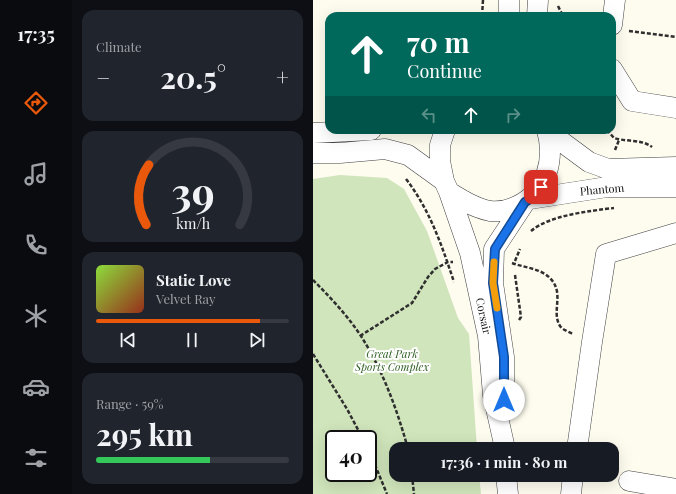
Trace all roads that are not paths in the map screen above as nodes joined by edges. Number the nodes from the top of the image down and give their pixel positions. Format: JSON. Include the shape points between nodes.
{"nodes":[{"id":1,"x":509,"y":0,"type":"edge"},
{"id":2,"x":538,"y":0,"type":"edge"},
{"id":3,"x":615,"y":0,"type":"edge"},
{"id":4,"x":509,"y":12,"type":"edge"},
{"id":5,"x":537,"y":12,"type":"edge"},
{"id":6,"x":619,"y":28,"type":"edge"},
{"id":7,"x":616,"y":76,"type":"edge"},
{"id":8,"x":676,"y":108,"type":"edge"},
{"id":9,"x":325,"y":132,"type":"edge"},
{"id":10,"x":313,"y":133,"type":"edge"},
{"id":11,"x":444,"y":134,"type":"edge"},
{"id":12,"x":547,"y":134,"type":"edge"},
{"id":13,"x":550,"y":134,"type":"edge"},
{"id":14,"x":313,"y":152,"type":"edge"},
{"id":15,"x":676,"y":167,"type":"edge"},
{"id":16,"x":446,"y":186,"type":"junction"},
{"id":17,"x":676,"y":187,"type":"edge"},
{"id":18,"x":527,"y":201,"type":"junction"},
{"id":19,"x":676,"y":233,"type":"edge"},
{"id":20,"x":503,"y":442,"type":"edge"},
{"id":21,"x":504,"y":442,"type":"edge"},
{"id":22,"x":578,"y":442,"type":"edge"},
{"id":23,"x":629,"y":481,"type":"dead end"},
{"id":24,"x":507,"y":482,"type":"edge"},
{"id":25,"x":572,"y":482,"type":"edge"},
{"id":26,"x":676,"y":489,"type":"edge"},
{"id":27,"x":508,"y":494,"type":"edge"},
{"id":28,"x":571,"y":494,"type":"edge"}],
"edges":[{"from":1,"to":4,"type":"street"},
{"from":2,"to":5,"type":"street"},
{"from":3,"to":6,"type":"street"},
{"from":7,"to":8,"type":"street","via":[[632,101]]},
{"from":9,"to":10,"type":"street"},
{"from":11,"to":16,"type":"street","name":"Corsair","via":[[440,145],[440,161]]},
{"from":12,"to":18,"type":"street","name":"Corsair","via":[[550,156],[547,174],[541,187]]},
{"from":13,"to":15,"type":"street","name":"Phantom","via":[[589,162],[608,169]]},
{"from":14,"to":16,"type":"street","via":[[340,153],[385,149],[408,155]]},
{"from":16,"to":18,"type":"street","via":[[475,207],[492,211],[509,210]]},
{"from":16,"to":20,"type":"street","name":"Corsair","via":[[470,252],[488,336],[493,395]]},
{"from":17,"to":18,"type":"street","name":"Phantom","via":[[607,187]]},
{"from":18,"to":21,"type":"street","name":"Corsair","via":[[495,249],[493,283],[504,357]]},
{"from":19,"to":22,"type":"street","via":[[606,254]]},
{"from":23,"to":26,"type":"street"},
{"from":24,"to":27,"type":"street"},
{"from":25,"to":28,"type":"street"}]}
